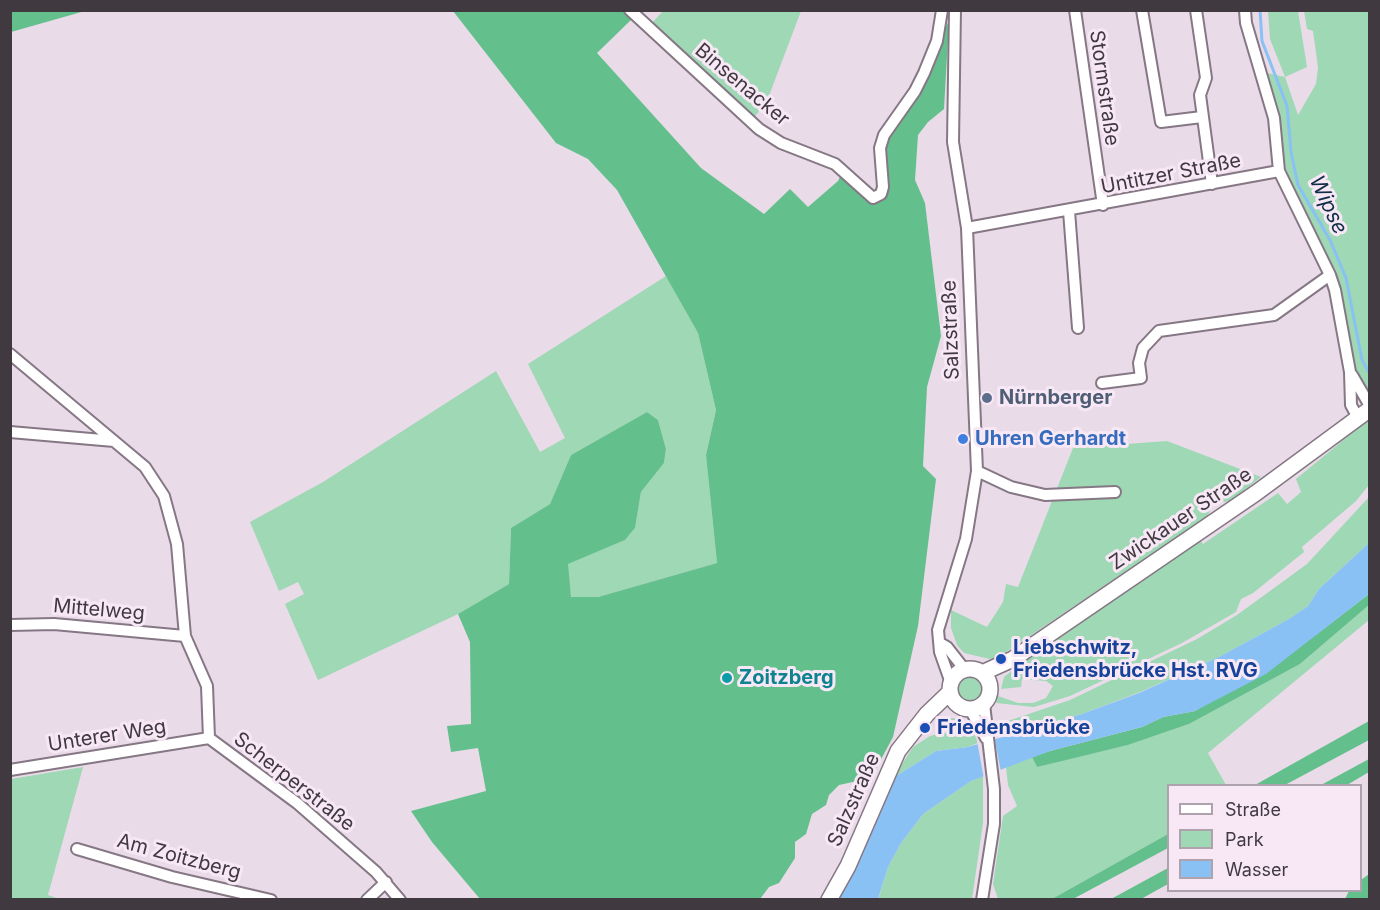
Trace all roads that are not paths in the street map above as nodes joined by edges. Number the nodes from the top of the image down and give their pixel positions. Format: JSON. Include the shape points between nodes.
{"nodes":[{"id":1,"x":630,"y":10,"type":"edge"},
{"id":2,"x":942,"y":10,"type":"edge"},
{"id":3,"x":955,"y":10,"type":"edge"},
{"id":4,"x":1075,"y":10,"type":"edge"},
{"id":5,"x":1142,"y":10,"type":"edge"},
{"id":6,"x":1196,"y":10,"type":"edge"},
{"id":7,"x":1245,"y":10,"type":"edge"},
{"id":8,"x":1202,"y":117,"type":"junction"},
{"id":9,"x":1279,"y":171,"type":"junction"},
{"id":10,"x":1212,"y":184,"type":"junction"},
{"id":11,"x":1103,"y":205,"type":"junction"},
{"id":12,"x":1069,"y":211,"type":"junction"},
{"id":13,"x":967,"y":228,"type":"junction"},
{"id":14,"x":1330,"y":275,"type":"junction"},
{"id":15,"x":1078,"y":328,"type":"dead end"},
{"id":16,"x":10,"y":354,"type":"edge"},
{"id":17,"x":1350,"y":372,"type":"junction"},
{"id":18,"x":1102,"y":383,"type":"dead end"},
{"id":19,"x":1366,"y":411,"type":"edge"},
{"id":20,"x":10,"y":432,"type":"edge"},
{"id":21,"x":115,"y":441,"type":"junction"},
{"id":22,"x":977,"y":471,"type":"junction"},
{"id":23,"x":1115,"y":492,"type":"dead end"},
{"id":24,"x":10,"y":625,"type":"edge"},
{"id":25,"x":185,"y":636,"type":"junction"},
{"id":26,"x":940,"y":643,"type":"junction"},
{"id":27,"x":965,"y":670,"type":"junction"},
{"id":28,"x":986,"y":679,"type":"junction"},
{"id":29,"x":963,"y":698,"type":"junction"},
{"id":30,"x":209,"y":738,"type":"junction"},
{"id":31,"x":10,"y":770,"type":"edge"},
{"id":32,"x":77,"y":849,"type":"dead end"},
{"id":33,"x":386,"y":882,"type":"junction"},
{"id":34,"x":984,"y":897,"type":"edge"},
{"id":35,"x":271,"y":900,"type":"edge"},
{"id":36,"x":367,"y":900,"type":"edge"},
{"id":37,"x":400,"y":900,"type":"edge"},
{"id":38,"x":829,"y":900,"type":"edge"}],
"edges":[{"from":1,"to":2,"type":"street","name":"Binsenacker","via":[[759,129],[781,143],[835,164],[873,198],[881,194],[883,187],[880,148],[884,135],[924,73],[937,41]]},
{"from":3,"to":13,"type":"street","name":"Salzstraße","via":[[953,142]]},
{"from":4,"to":11,"type":"street","name":"Stormstraße"},
{"from":5,"to":8,"type":"street","via":[[1161,122]]},
{"from":6,"to":8,"type":"street","via":[[1206,78],[1200,95]]},
{"from":7,"to":9,"type":"street","via":[[1274,118]]},
{"from":8,"to":10,"type":"street"},
{"from":9,"to":10,"type":"street","name":"Untitzer Straße"},
{"from":9,"to":14,"type":"street"},
{"from":10,"to":11,"type":"street","name":"Untitzer Straße"},
{"from":11,"to":12,"type":"street","name":"Untitzer Straße"},
{"from":12,"to":13,"type":"street","name":"Untitzer Straße"},
{"from":12,"to":15,"type":"street"},
{"from":13,"to":22,"type":"street","name":"Salzstraße"},
{"from":14,"to":17,"type":"street"},
{"from":14,"to":18,"type":"street","via":[[1274,315],[1159,331],[1143,348],[1141,378]]},
{"from":16,"to":21,"type":"street","name":"Scherperstraße"},
{"from":17,"to":19,"type":"street"},
{"from":17,"to":19,"type":"street","via":[[1351,405]]},
{"from":19,"to":28,"type":"main road","name":"Zwickauer Straße","via":[[1256,493]]},
{"from":20,"to":21,"type":"street"},
{"from":21,"to":25,"type":"street","name":"Scherperstraße","via":[[145,467],[171,513],[180,560]]},
{"from":22,"to":23,"type":"street","via":[[1011,487],[1045,495]]},
{"from":22,"to":26,"type":"street","name":"Salzstraße","via":[[966,538],[938,630]]},
{"from":24,"to":25,"type":"street","name":"Mittelweg","via":[[54,624]]},
{"from":25,"to":30,"type":"street","name":"Scherperstraße","via":[[207,686]]},
{"from":26,"to":27,"type":"street"},
{"from":26,"to":29,"type":"street","name":"Salzstraße","via":[[940,652]]},
{"from":27,"to":28,"type":"main road"},
{"from":27,"to":29,"type":"main road","via":[[957,675]]},
{"from":28,"to":29,"type":"main road","via":[[989,695]]},
{"from":29,"to":34,"type":"street","via":[[981,722],[993,768],[994,814]]},
{"from":29,"to":38,"type":"main road","name":"Salzstraße","via":[[923,722],[898,751]]},
{"from":30,"to":31,"type":"street","name":"Unterer Weg"},
{"from":30,"to":33,"type":"street","name":"Scherperstraße","via":[[297,803]]},
{"from":32,"to":35,"type":"street","name":"Am Zoitzberg"},
{"from":33,"to":36,"type":"street"},
{"from":33,"to":37,"type":"street","name":"Scherperstraße"}]}
